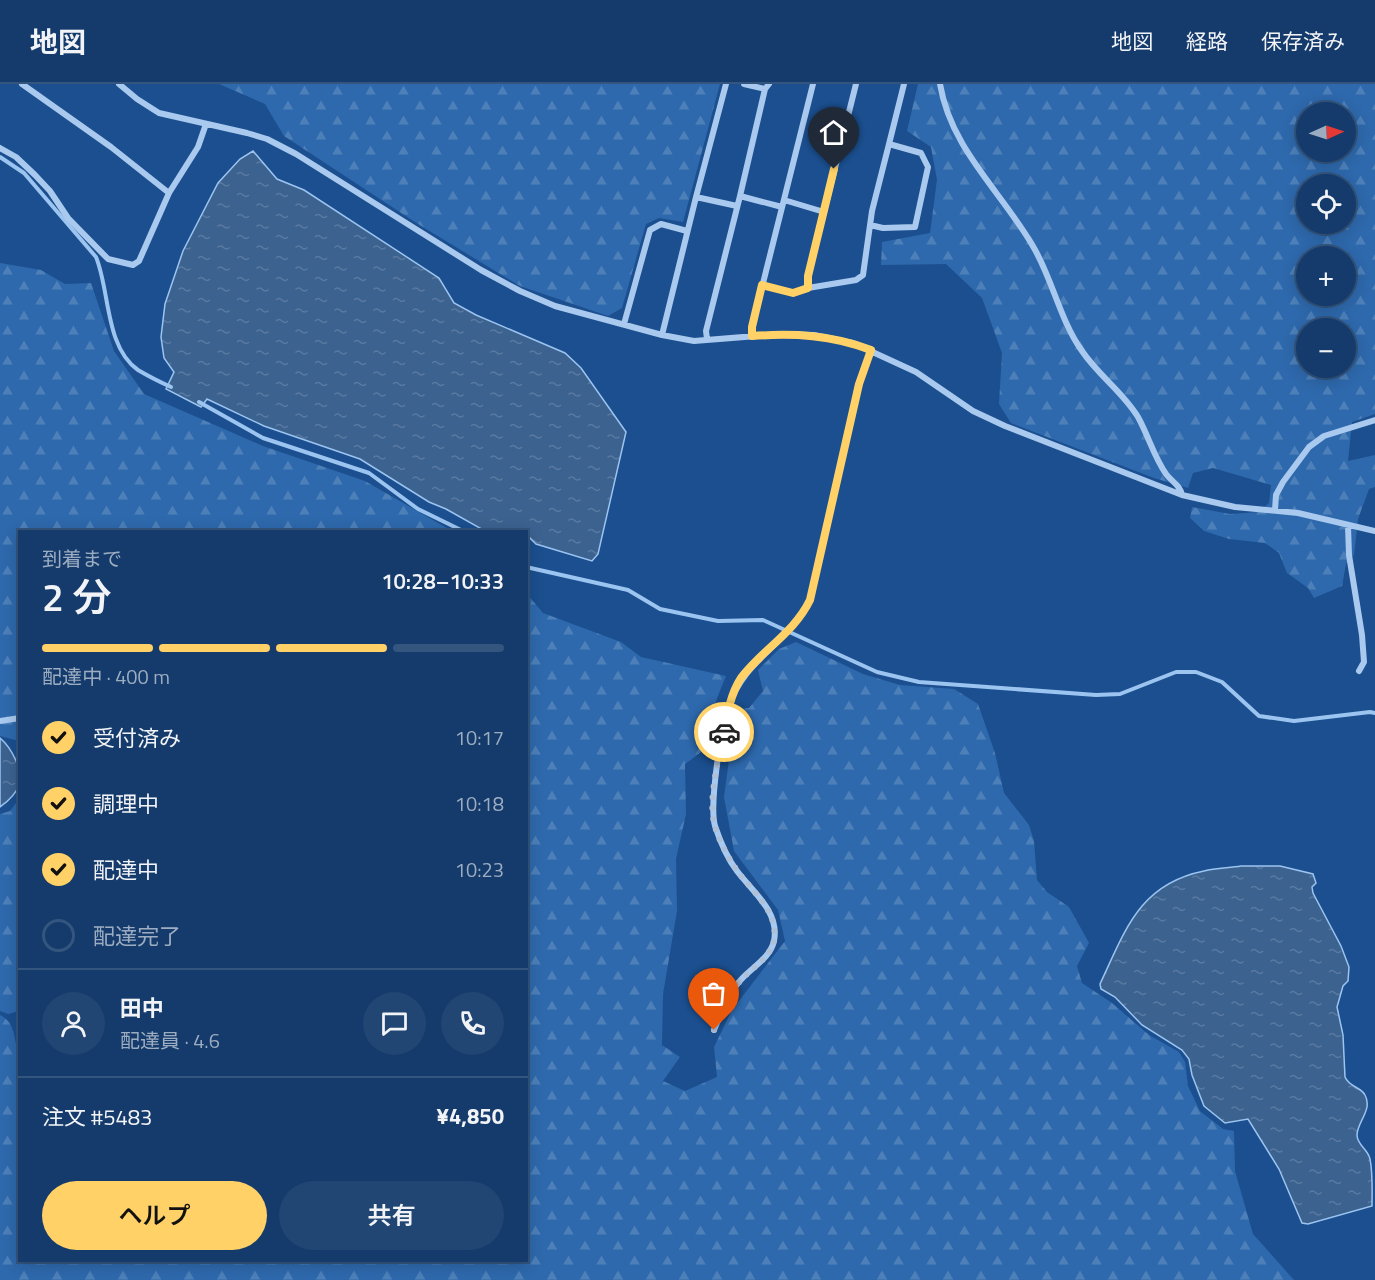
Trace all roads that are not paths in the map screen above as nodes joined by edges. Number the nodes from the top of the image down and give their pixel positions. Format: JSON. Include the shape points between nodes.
{"nodes":[{"id":1,"x":22,"y":84,"type":"edge"},
{"id":2,"x":119,"y":84,"type":"edge"},
{"id":3,"x":726,"y":84,"type":"edge"},
{"id":4,"x":744,"y":84,"type":"edge"},
{"id":5,"x":813,"y":84,"type":"edge"},
{"id":6,"x":856,"y":84,"type":"edge"},
{"id":7,"x":904,"y":84,"type":"edge"},
{"id":8,"x":940,"y":84,"type":"edge"},
{"id":9,"x":767,"y":87,"type":"edge"},
{"id":10,"x":206,"y":124,"type":"junction"},
{"id":11,"x":889,"y":144,"type":"junction"},
{"id":12,"x":0,"y":148,"type":"edge"},
{"id":13,"x":169,"y":193,"type":"junction"},
{"id":14,"x":740,"y":196,"type":"junction"},
{"id":15,"x":696,"y":197,"type":"junction"},
{"id":16,"x":783,"y":203,"type":"junction"},
{"id":17,"x":737,"y":206,"type":"junction"},
{"id":18,"x":824,"y":212,"type":"junction"},
{"id":19,"x":870,"y":225,"type":"junction"},
{"id":20,"x":687,"y":231,"type":"junction"},
{"id":21,"x":762,"y":285,"type":"junction"},
{"id":22,"x":808,"y":288,"type":"junction"},
{"id":23,"x":624,"y":324,"type":"junction"},
{"id":24,"x":662,"y":335,"type":"junction"},
{"id":25,"x":752,"y":336,"type":"junction"},
{"id":26,"x":707,"y":339,"type":"junction"},
{"id":27,"x":871,"y":350,"type":"junction"},
{"id":28,"x":1375,"y":420,"type":"edge"},
{"id":29,"x":1182,"y":495,"type":"junction"},
{"id":30,"x":1275,"y":510,"type":"junction"},
{"id":31,"x":1348,"y":526,"type":"junction"},
{"id":32,"x":1375,"y":531,"type":"edge"},
{"id":33,"x":1359,"y":671,"type":"dead end"},
{"id":34,"x":18,"y":718,"type":"edge"},
{"id":35,"x":0,"y":721,"type":"edge"},
{"id":36,"x":714,"y":1030,"type":"dead end"}],
"edges":[{"from":1,"to":13,"type":"street"},
{"from":2,"to":10,"type":"street","via":[[159,113]]},
{"from":3,"to":15,"type":"street"},
{"from":4,"to":9,"type":"street"},
{"from":5,"to":16,"type":"street"},
{"from":6,"to":18,"type":"street"},
{"from":7,"to":11,"type":"street"},
{"from":8,"to":29,"type":"street","via":[[950,122],[963,148],[1033,246],[1048,273],[1066,324],[1082,351],[1123,396]]},
{"from":9,"to":14,"type":"street"},
{"from":10,"to":13,"type":"street","via":[[198,147]]},
{"from":10,"to":23,"type":"street","via":[[267,139],[296,154],[520,291],[555,306]]},
{"from":11,"to":19,"type":"street"},
{"from":11,"to":19,"type":"street","via":[[921,153],[928,168],[915,227]]},
{"from":12,"to":13,"type":"street","via":[[35,175],[68,218],[108,259],[133,265],[139,261]]},
{"from":14,"to":16,"type":"street"},
{"from":14,"to":17,"type":"street"},
{"from":15,"to":17,"type":"street"},
{"from":15,"to":20,"type":"street"},
{"from":16,"to":18,"type":"street"},
{"from":16,"to":21,"type":"street"},
{"from":17,"to":26,"type":"street"},
{"from":18,"to":22,"type":"street"},
{"from":19,"to":22,"type":"street","via":[[863,275],[856,280]]},
{"from":20,"to":23,"type":"street","via":[[661,224],[650,230]]},
{"from":20,"to":24,"type":"street"},
{"from":21,"to":22,"type":"street","via":[[793,293]]},
{"from":21,"to":25,"type":"street"},
{"from":23,"to":24,"type":"street"},
{"from":24,"to":26,"type":"street","via":[[693,341]]},
{"from":25,"to":26,"type":"street"},
{"from":25,"to":27,"type":"street","via":[[814,335]]},
{"from":27,"to":29,"type":"street","via":[[916,372],[973,411],[1005,426]]},
{"from":27,"to":36,"type":"street","via":[[859,384],[810,600],[793,626],[740,680],[728,709],[713,799],[714,823],[735,869],[770,911],[775,931],[769,953],[738,982]]},
{"from":28,"to":30,"type":"street","via":[[1324,436],[1309,447],[1283,482],[1276,495]]},
{"from":29,"to":30,"type":"street","via":[[1235,507]]},
{"from":30,"to":31,"type":"street"},
{"from":31,"to":32,"type":"street"},
{"from":31,"to":33,"type":"street","via":[[1362,635],[1364,662]]},
{"from":34,"to":35,"type":"street"}]}
